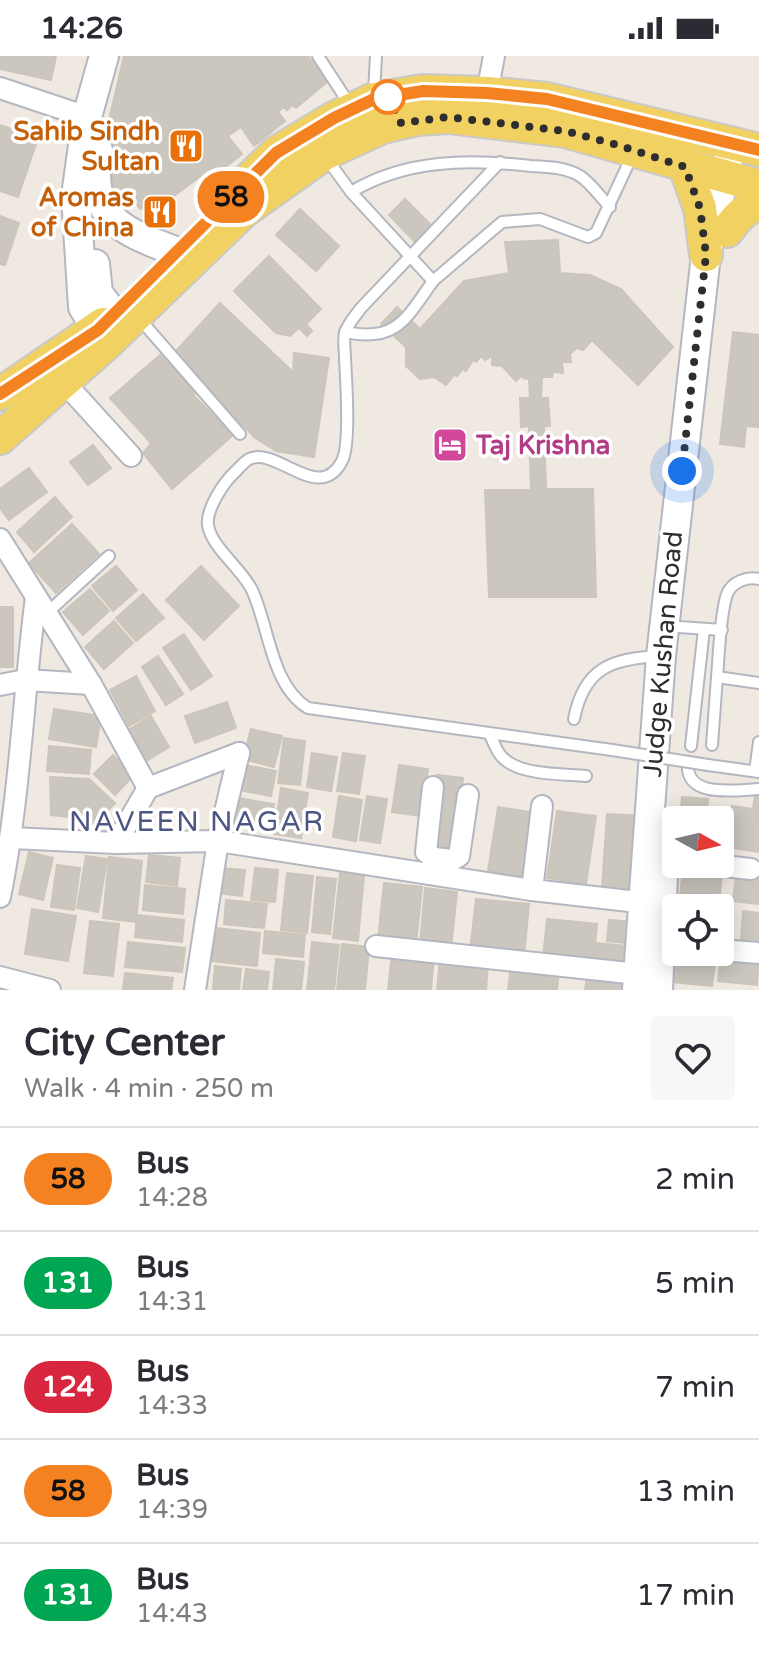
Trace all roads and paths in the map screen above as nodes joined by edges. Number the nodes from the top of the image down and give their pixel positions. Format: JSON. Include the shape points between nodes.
{"nodes":[{"id":1,"x":104,"y":56,"type":"edge"},
{"id":2,"x":120,"y":56,"type":"edge"},
{"id":3,"x":318,"y":56,"type":"edge"},
{"id":4,"x":376,"y":56,"type":"edge"},
{"id":5,"x":494,"y":56,"type":"edge"},
{"id":6,"x":0,"y":88,"type":"edge"},
{"id":7,"x":487,"y":93,"type":"junction"},
{"id":8,"x":363,"y":104,"type":"junction"},
{"id":9,"x":87,"y":117,"type":"junction"},
{"id":10,"x":746,"y":146,"type":"edge"},
{"id":11,"x":635,"y":150,"type":"junction"},
{"id":12,"x":324,"y":154,"type":"junction"},
{"id":13,"x":500,"y":162,"type":"junction"},
{"id":14,"x":685,"y":167,"type":"junction"},
{"id":15,"x":740,"y":181,"type":"edge"},
{"id":16,"x":351,"y":192,"type":"junction"},
{"id":17,"x":99,"y":195,"type":"junction"},
{"id":18,"x":759,"y":204,"type":"edge"},
{"id":19,"x":610,"y":207,"type":"junction"},
{"id":20,"x":727,"y":231,"type":"junction"},
{"id":21,"x":175,"y":251,"type":"junction"},
{"id":22,"x":706,"y":255,"type":"junction"},
{"id":23,"x":410,"y":256,"type":"junction"},
{"id":24,"x":433,"y":281,"type":"junction"},
{"id":25,"x":116,"y":326,"type":"junction"},
{"id":26,"x":345,"y":332,"type":"junction"},
{"id":27,"x":64,"y":382,"type":"junction"},
{"id":28,"x":6,"y":389,"type":"edge"},
{"id":29,"x":34,"y":409,"type":"junction"},
{"id":30,"x":240,"y":434,"type":"dead end"},
{"id":31,"x":0,"y":438,"type":"edge"},
{"id":32,"x":131,"y":456,"type":"dead end"},
{"id":33,"x":0,"y":539,"type":"edge"},
{"id":34,"x":109,"y":556,"type":"dead end"},
{"id":35,"x":759,"y":579,"type":"edge"},
{"id":36,"x":42,"y":605,"type":"junction"},
{"id":37,"x":692,"y":628,"type":"junction"},
{"id":38,"x":722,"y":630,"type":"junction"},
{"id":39,"x":661,"y":656,"type":"junction"},
{"id":40,"x":717,"y":677,"type":"junction"},
{"id":41,"x":25,"y":680,"type":"junction"},
{"id":42,"x":759,"y":683,"type":"edge"},
{"id":43,"x":91,"y":684,"type":"junction"},
{"id":44,"x":0,"y":685,"type":"edge"},
{"id":45,"x":574,"y":719,"type":"dead end"},
{"id":46,"x":490,"y":735,"type":"junction"},
{"id":47,"x":759,"y":742,"type":"edge"},
{"id":48,"x":712,"y":745,"type":"dead end"},
{"id":49,"x":691,"y":746,"type":"dead end"},
{"id":50,"x":688,"y":762,"type":"junction"},
{"id":51,"x":757,"y":771,"type":"edge"},
{"id":52,"x":586,"y":776,"type":"dead end"},
{"id":53,"x":433,"y":787,"type":"dead end"},
{"id":54,"x":148,"y":788,"type":"junction"},
{"id":55,"x":759,"y":789,"type":"edge"},
{"id":56,"x":468,"y":795,"type":"dead end"},
{"id":57,"x":542,"y":806,"type":"dead end"},
{"id":58,"x":675,"y":806,"type":"edge"},
{"id":59,"x":12,"y":838,"type":"junction"},
{"id":60,"x":218,"y":841,"type":"junction"},
{"id":61,"x":116,"y":843,"type":"junction"},
{"id":62,"x":433,"y":866,"type":"junction"},
{"id":63,"x":734,"y":867,"type":"edge"},
{"id":64,"x":751,"y":869,"type":"dead end"},
{"id":65,"x":663,"y":878,"type":"edge"},
{"id":66,"x":532,"y":890,"type":"junction"},
{"id":67,"x":0,"y":897,"type":"edge"},
{"id":68,"x":652,"y":904,"type":"junction"},
{"id":69,"x":662,"y":932,"type":"edge"},
{"id":70,"x":376,"y":946,"type":"dead end"},
{"id":71,"x":734,"y":951,"type":"edge"},
{"id":72,"x":759,"y":953,"type":"edge"},
{"id":73,"x":662,"y":957,"type":"edge"},
{"id":74,"x":0,"y":977,"type":"edge"},
{"id":75,"x":644,"y":985,"type":"edge"},
{"id":76,"x":50,"y":990,"type":"edge"},
{"id":77,"x":195,"y":990,"type":"edge"}],
"edges":[{"from":1,"to":9,"type":"main road"},
{"from":2,"to":17,"type":"main road","via":[[96,165]]},
{"from":3,"to":8,"type":"lane"},
{"from":4,"to":8,"type":"lane"},
{"from":5,"to":7,"type":"street"},
{"from":6,"to":9,"type":"street"},
{"from":7,"to":8,"type":"main road","via":[[423,91]]},
{"from":7,"to":10,"type":"main road","via":[[547,99]]},
{"from":8,"to":21,"type":"main road","via":[[276,153]]},
{"from":9,"to":25,"type":"main road","via":[[76,196],[83,307]]},
{"from":10,"to":15,"type":"main road"},
{"from":11,"to":12,"type":"main road","via":[[565,131],[448,117],[383,127]]},
{"from":11,"to":14,"type":"main road"},
{"from":11,"to":19,"type":"lane"},
{"from":12,"to":16,"type":"lane"},
{"from":12,"to":25,"type":"main road","via":[[244,211]]},
{"from":13,"to":16,"type":"lane","via":[[417,166],[375,177]]},
{"from":13,"to":19,"type":"lane","via":[[569,171],[581,176]]},
{"from":13,"to":23,"type":"lane"},
{"from":14,"to":15,"type":"main road"},
{"from":14,"to":22,"type":"main road","via":[[700,208]]},
{"from":15,"to":20,"type":"main road","name":"Judge Kushan Road"},
{"from":15,"to":22,"type":"main road","name":"Judge Kushan Road"},
{"from":16,"to":23,"type":"lane"},
{"from":17,"to":21,"type":"main road","via":[[120,227]]},
{"from":17,"to":25,"type":"main road","via":[[94,255],[98,293]]},
{"from":18,"to":20,"type":"main road","via":[[739,215]]},
{"from":19,"to":24,"type":"lane","via":[[596,233],[588,237],[540,219],[502,222]]},
{"from":20,"to":37,"type":"main road","name":"Judge Kushan Road","via":[[700,429]]},
{"from":21,"to":25,"type":"main road"},
{"from":22,"to":39,"type":"main road","name":"Judge Kushan Road"},
{"from":23,"to":24,"type":"lane"},
{"from":23,"to":26,"type":"lane"},
{"from":24,"to":26,"type":"lane","via":[[401,323],[387,332],[368,337]]},
{"from":25,"to":27,"type":"main road"},
{"from":25,"to":28,"type":"main road"},
{"from":25,"to":30,"type":"lane"},
{"from":26,"to":46,"type":"lane","via":[[346,438],[340,464],[329,474],[314,477],[264,458],[250,459],[218,496],[208,517],[209,529],[253,592],[262,628],[296,701],[308,708]]},
{"from":27,"to":29,"type":"main road"},
{"from":27,"to":32,"type":"street"},
{"from":28,"to":29,"type":"main road"},
{"from":29,"to":31,"type":"main road"},
{"from":33,"to":36,"type":"street"},
{"from":34,"to":36,"type":"lane"},
{"from":35,"to":38,"type":"lane","via":[[730,589]]},
{"from":36,"to":41,"type":"street"},
{"from":36,"to":43,"type":"street"},
{"from":37,"to":38,"type":"lane"},
{"from":37,"to":49,"type":"lane"},
{"from":37,"to":58,"type":"main road","name":"Judge Kushan Road"},
{"from":38,"to":40,"type":"lane"},
{"from":39,"to":45,"type":"lane","via":[[627,659],[592,676],[578,697]]},
{"from":39,"to":68,"type":"main road","name":"Judge Kushan Road"},
{"from":40,"to":42,"type":"lane"},
{"from":40,"to":48,"type":"lane"},
{"from":41,"to":43,"type":"street"},
{"from":41,"to":44,"type":"street"},
{"from":41,"to":59,"type":"street"},
{"from":43,"to":54,"type":"street"},
{"from":46,"to":50,"type":"lane","bridge":true},
{"from":46,"to":52,"type":"lane","via":[[509,763]]},
{"from":47,"to":51,"type":"lane"},
{"from":50,"to":51,"type":"lane","bridge":true},
{"from":50,"to":55,"type":"lane","via":[[693,783],[711,790]]},
{"from":53,"to":62,"type":"street","via":[[426,852]]},
{"from":54,"to":60,"type":"street","via":[[239,753]]},
{"from":54,"to":61,"type":"street"},
{"from":56,"to":62,"type":"street","via":[[459,856]]},
{"from":57,"to":66,"type":"street"},
{"from":59,"to":61,"type":"street"},
{"from":59,"to":67,"type":"street"},
{"from":60,"to":61,"type":"street"},
{"from":60,"to":62,"type":"street"},
{"from":60,"to":77,"type":"street"},
{"from":62,"to":66,"type":"street"},
{"from":63,"to":64,"type":"street"},
{"from":65,"to":68,"type":"main road","name":"Judge Kushan Road"},
{"from":66,"to":68,"type":"street"},
{"from":68,"to":69,"type":"main road","name":"Judge Kushan Road"},
{"from":68,"to":75,"type":"main road","name":"Judge Kushan Road"},
{"from":70,"to":75,"type":"street"},
{"from":71,"to":72,"type":"street"},
{"from":73,"to":75,"type":"main road","name":"Judge Kushan Road"},
{"from":74,"to":76,"type":"street"}]}
